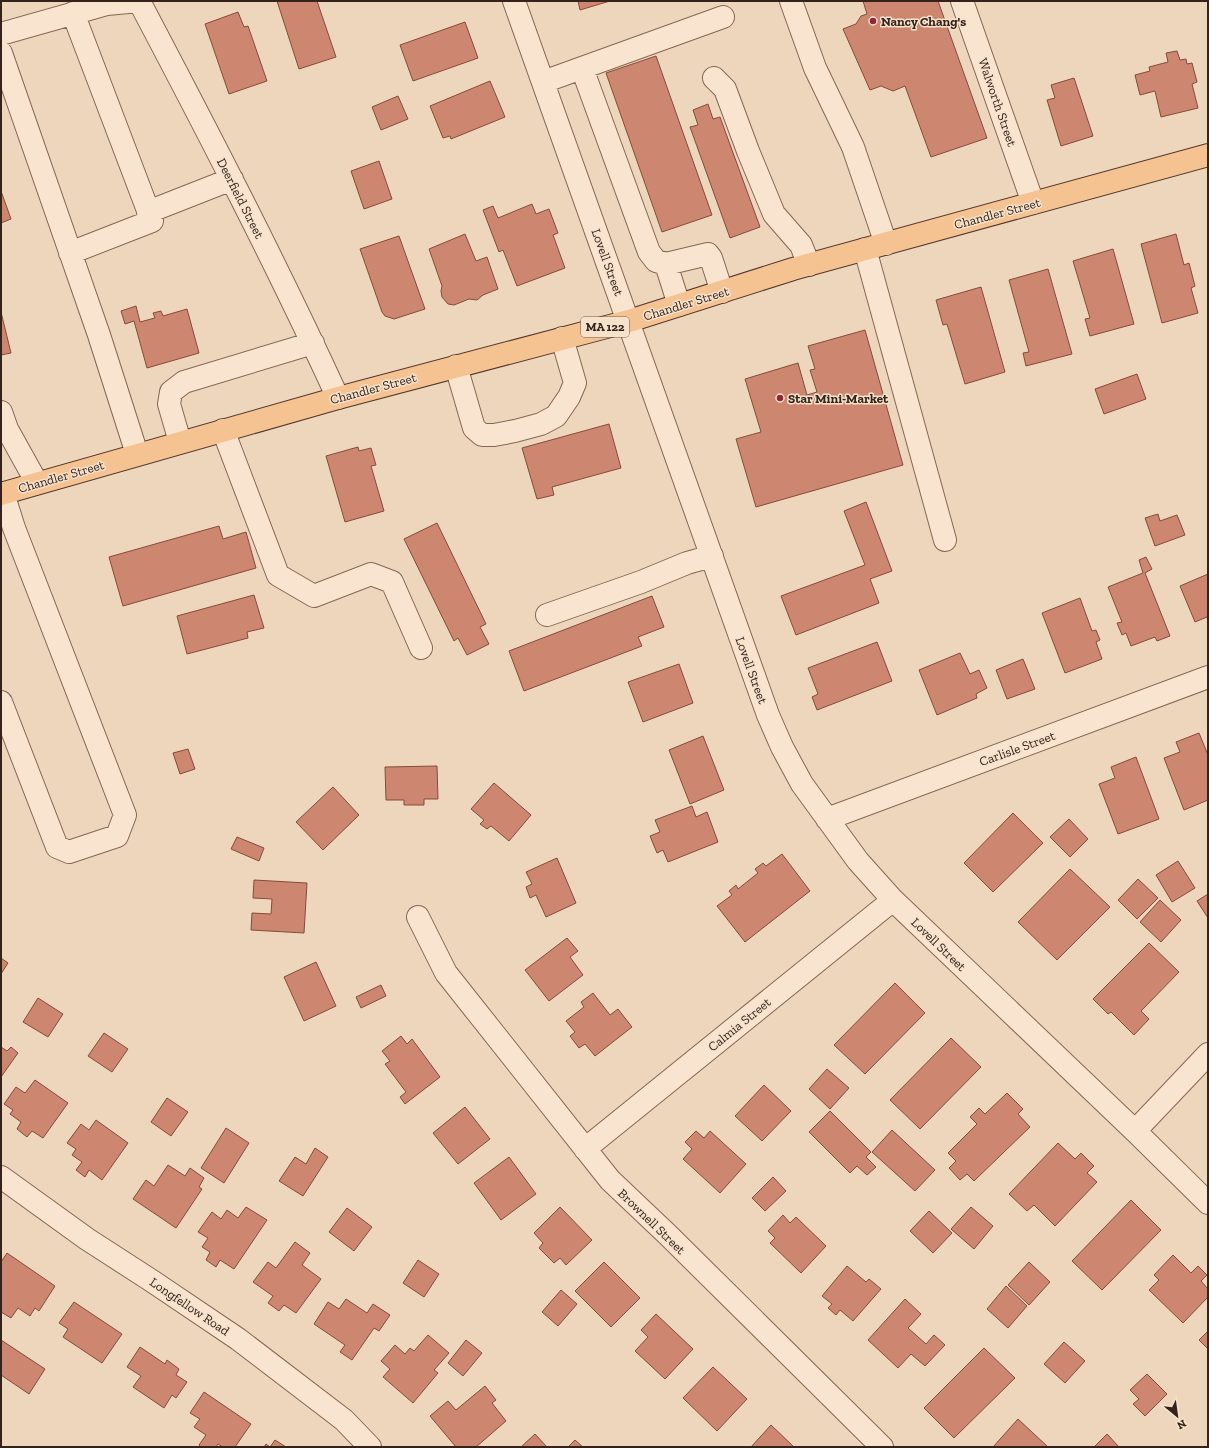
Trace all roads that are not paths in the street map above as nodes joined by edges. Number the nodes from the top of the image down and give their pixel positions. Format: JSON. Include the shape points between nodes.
{"nodes":[{"id":1,"x":139,"y":1,"type":"edge"},
{"id":2,"x":514,"y":1,"type":"edge"},
{"id":3,"x":790,"y":1,"type":"edge"},
{"id":4,"x":962,"y":1,"type":"edge"},
{"id":5,"x":73,"y":13,"type":"junction"},
{"id":6,"x":723,"y":17,"type":"dead end"},
{"id":7,"x":1,"y":34,"type":"edge"},
{"id":8,"x":1,"y":53,"type":"edge"},
{"id":9,"x":582,"y":68,"type":"junction"},
{"id":10,"x":714,"y":78,"type":"dead end"},
{"id":11,"x":543,"y":82,"type":"junction"},
{"id":12,"x":1208,"y":155,"type":"edge"},
{"id":13,"x":232,"y":179,"type":"junction"},
{"id":14,"x":1033,"y":203,"type":"junction"},
{"id":15,"x":148,"y":212,"type":"junction"},
{"id":16,"x":886,"y":244,"type":"junction"},
{"id":17,"x":865,"y":249,"type":"junction"},
{"id":18,"x":70,"y":253,"type":"junction"},
{"id":19,"x":666,"y":264,"type":"junction"},
{"id":20,"x":809,"y":265,"type":"junction"},
{"id":21,"x":722,"y":292,"type":"junction"},
{"id":22,"x":679,"y":305,"type":"junction"},
{"id":23,"x":629,"y":321,"type":"junction"},
{"id":24,"x":562,"y":338,"type":"junction"},
{"id":25,"x":313,"y":343,"type":"junction"},
{"id":26,"x":456,"y":366,"type":"junction"},
{"id":27,"x":338,"y":398,"type":"junction"},
{"id":28,"x":1,"y":412,"type":"edge"},
{"id":29,"x":223,"y":430,"type":"junction"},
{"id":30,"x":180,"y":442,"type":"junction"},
{"id":31,"x":138,"y":454,"type":"junction"},
{"id":32,"x":37,"y":483,"type":"junction"},
{"id":33,"x":2,"y":493,"type":"edge"},
{"id":34,"x":945,"y":540,"type":"dead end"},
{"id":35,"x":712,"y":556,"type":"junction"},
{"id":36,"x":547,"y":615,"type":"dead end"},
{"id":37,"x":421,"y":648,"type":"dead end"},
{"id":38,"x":1208,"y":677,"type":"edge"},
{"id":39,"x":1,"y":702,"type":"edge"},
{"id":40,"x":827,"y":819,"type":"junction"},
{"id":41,"x":893,"y":900,"type":"junction"},
{"id":42,"x":418,"y":917,"type":"dead end"},
{"id":43,"x":1208,"y":1054,"type":"edge"},
{"id":44,"x":1135,"y":1130,"type":"junction"},
{"id":45,"x":585,"y":1149,"type":"junction"},
{"id":46,"x":1,"y":1176,"type":"edge"},
{"id":47,"x":1208,"y":1203,"type":"edge"},
{"id":48,"x":370,"y":1447,"type":"edge"},
{"id":49,"x":882,"y":1447,"type":"edge"}],
"edges":[{"from":1,"to":5,"type":"street","via":[[107,4]]},
{"from":1,"to":13,"type":"street","name":"Deerfield Street"},
{"from":2,"to":11,"type":"street","name":"Lovell Street"},
{"from":3,"to":16,"type":"street","via":[[815,68],[853,147]]},
{"from":4,"to":14,"type":"street","name":"Walworth Street"},
{"from":5,"to":7,"type":"street"},
{"from":5,"to":15,"type":"street"},
{"from":6,"to":9,"type":"street"},
{"from":8,"to":18,"type":"street"},
{"from":9,"to":11,"type":"street"},
{"from":9,"to":19,"type":"street","via":[[649,252],[656,261]]},
{"from":10,"to":20,"type":"street","via":[[725,89],[774,214],[801,245]]},
{"from":11,"to":23,"type":"street","name":"Lovell Street"},
{"from":12,"to":14,"type":"main road","name":"Chandler Street","number":"MA 122"},
{"from":13,"to":15,"type":"street"},
{"from":13,"to":25,"type":"street","name":"Deerfield Street"},
{"from":14,"to":16,"type":"main road","name":"Chandler Street","number":"MA 122"},
{"from":15,"to":18,"type":"street","via":[[152,221]]},
{"from":16,"to":17,"type":"main road","name":"Chandler Street","number":"MA 122"},
{"from":17,"to":20,"type":"main road","name":"Chandler Street","number":"MA 122"},
{"from":17,"to":34,"type":"street"},
{"from":18,"to":31,"type":"street"},
{"from":19,"to":21,"type":"street","via":[[708,254]]},
{"from":19,"to":22,"type":"street"},
{"from":20,"to":21,"type":"main road","name":"Chandler Street","number":"MA 122"},
{"from":21,"to":22,"type":"main road","name":"Chandler Street","number":"MA 122"},
{"from":22,"to":23,"type":"main road","name":"Chandler Street","number":"MA 122"},
{"from":23,"to":24,"type":"main road","name":"Chandler Street","number":"MA 122"},
{"from":23,"to":35,"type":"street","name":"Lovell Street"},
{"from":24,"to":26,"type":"main road","name":"Chandler Street","number":"MA 122"},
{"from":24,"to":26,"type":"street","via":[[575,383],[569,397],[556,416],[541,424],[515,431],[482,434],[474,428]]},
{"from":25,"to":27,"type":"street","name":"Deerfield Street"},
{"from":25,"to":30,"type":"street","via":[[184,382],[171,392],[169,404]]},
{"from":26,"to":27,"type":"main road","name":"Chandler Street","number":"MA 122"},
{"from":27,"to":29,"type":"main road","name":"Chandler Street","number":"MA 122"},
{"from":28,"to":32,"type":"street","via":[[7,429]]},
{"from":29,"to":30,"type":"main road","name":"Chandler Street","number":"MA 122"},
{"from":29,"to":37,"type":"street","via":[[278,575],[314,596],[371,574],[392,582]]},
{"from":30,"to":31,"type":"main road","name":"Chandler Street","number":"MA 122"},
{"from":31,"to":32,"type":"main road","name":"Chandler Street","number":"MA 122"},
{"from":32,"to":33,"type":"main road","name":"Chandler Street","number":"MA 122"},
{"from":33,"to":39,"type":"street","via":[[125,815],[117,836],[69,852],[56,847]]},
{"from":35,"to":36,"type":"street"},
{"from":35,"to":40,"type":"street","name":"Lovell Street","via":[[768,715],[802,784]]},
{"from":38,"to":40,"type":"street","name":"Carlisle Street"},
{"from":40,"to":41,"type":"street","name":"Lovell Street","via":[[858,861]]},
{"from":41,"to":44,"type":"street","name":"Lovell Street"},
{"from":41,"to":45,"type":"street","name":"Calmia Street"},
{"from":42,"to":45,"type":"street","name":"Brownell Street","via":[[446,973]]},
{"from":43,"to":44,"type":"street"},
{"from":44,"to":47,"type":"street","name":"Lovell Street"},
{"from":45,"to":49,"type":"street","name":"Brownell Street","via":[[610,1180]]},
{"from":46,"to":48,"type":"street","name":"Longfellow Road","via":[[87,1239],[238,1339],[344,1420]]}]}
